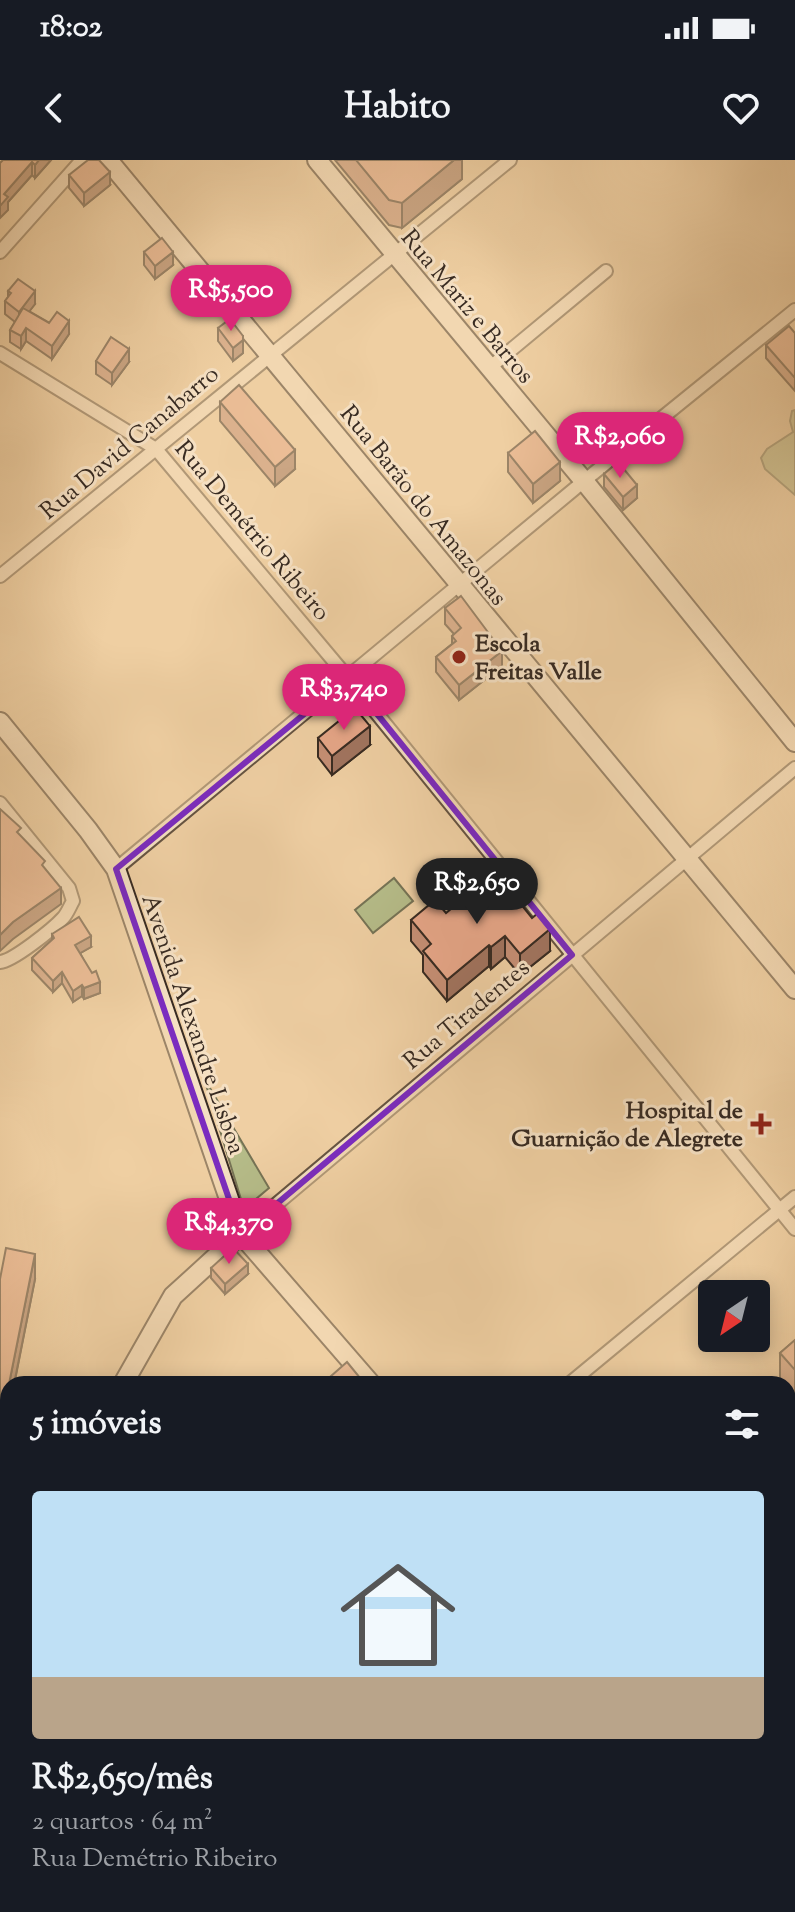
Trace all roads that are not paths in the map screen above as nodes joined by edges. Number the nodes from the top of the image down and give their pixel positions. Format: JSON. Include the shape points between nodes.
{"nodes":[{"id":1,"x":82,"y":160,"type":"edge"},
{"id":2,"x":108,"y":160,"type":"edge"},
{"id":3,"x":317,"y":160,"type":"edge"},
{"id":4,"x":510,"y":160,"type":"edge"},
{"id":5,"x":0,"y":252,"type":"edge"},
{"id":6,"x":394,"y":254,"type":"junction"},
{"id":7,"x":606,"y":271,"type":"dead end"},
{"id":8,"x":795,"y":310,"type":"edge"},
{"id":9,"x":0,"y":353,"type":"edge"},
{"id":10,"x":269,"y":354,"type":"junction"},
{"id":11,"x":488,"y":369,"type":"junction"},
{"id":12,"x":156,"y":449,"type":"junction"},
{"id":13,"x":584,"y":481,"type":"junction"},
{"id":14,"x":0,"y":576,"type":"edge"},
{"id":15,"x":458,"y":585,"type":"junction"},
{"id":16,"x":348,"y":678,"type":"junction"},
{"id":17,"x":0,"y":722,"type":"edge"},
{"id":18,"x":795,"y":742,"type":"edge"},
{"id":19,"x":795,"y":768,"type":"edge"},
{"id":20,"x":0,"y":803,"type":"edge"},
{"id":21,"x":686,"y":860,"type":"junction"},
{"id":22,"x":116,"y":869,"type":"junction"},
{"id":23,"x":572,"y":955,"type":"junction"},
{"id":24,"x":0,"y":962,"type":"edge"},
{"id":25,"x":795,"y":989,"type":"edge"},
{"id":26,"x":795,"y":1197,"type":"edge"},
{"id":27,"x":779,"y":1210,"type":"junction"},
{"id":28,"x":795,"y":1229,"type":"edge"},
{"id":29,"x":241,"y":1234,"type":"junction"},
{"id":30,"x":128,"y":1376,"type":"edge"},
{"id":31,"x":364,"y":1376,"type":"edge"},
{"id":32,"x":579,"y":1376,"type":"edge"}],
"edges":[{"from":1,"to":5,"type":"street"},
{"from":2,"to":10,"type":"street","name":"Rua Barão do Amazonas"},
{"from":3,"to":6,"type":"street","name":"Rua Mariz e Barros"},
{"from":4,"to":6,"type":"street","name":"Rua David Canabarro"},
{"from":6,"to":10,"type":"street","name":"Rua David Canabarro"},
{"from":6,"to":11,"type":"street","name":"Rua Mariz e Barros"},
{"from":7,"to":11,"type":"street"},
{"from":8,"to":13,"type":"street"},
{"from":9,"to":12,"type":"street","name":"Rua Demétrio Ribeiro"},
{"from":10,"to":12,"type":"street","name":"Rua David Canabarro"},
{"from":10,"to":15,"type":"street","name":"Rua Barão do Amazonas"},
{"from":11,"to":13,"type":"street","name":"Rua Mariz e Barros"},
{"from":12,"to":14,"type":"street","name":"Rua David Canabarro"},
{"from":12,"to":16,"type":"street","name":"Rua Demétrio Ribeiro"},
{"from":13,"to":15,"type":"street"},
{"from":13,"to":18,"type":"street","name":"Rua Mariz e Barros"},
{"from":15,"to":16,"type":"street"},
{"from":15,"to":21,"type":"street","name":"Rua Barão do Amazonas"},
{"from":16,"to":22,"type":"street"},
{"from":16,"to":23,"type":"street","name":"Rua Demétrio Ribeiro"},
{"from":17,"to":22,"type":"street","name":"Avenida Alexandre Lisboa"},
{"from":19,"to":21,"type":"street","name":"Rua Tiradentes"},
{"from":20,"to":24,"type":"street","via":[[69,888],[73,901],[63,918],[20,954]]},
{"from":21,"to":23,"type":"street","name":"Rua Tiradentes"},
{"from":21,"to":25,"type":"street","name":"Rua Barão do Amazonas"},
{"from":22,"to":29,"type":"street","name":"Avenida Alexandre Lisboa"},
{"from":23,"to":27,"type":"street","name":"Rua Demétrio Ribeiro"},
{"from":23,"to":29,"type":"street","name":"Rua Tiradentes"},
{"from":26,"to":27,"type":"street"},
{"from":27,"to":28,"type":"street","name":"Rua Demétrio Ribeiro"},
{"from":27,"to":32,"type":"street"},
{"from":29,"to":30,"type":"street","via":[[173,1296]]},
{"from":29,"to":31,"type":"street"}]}
